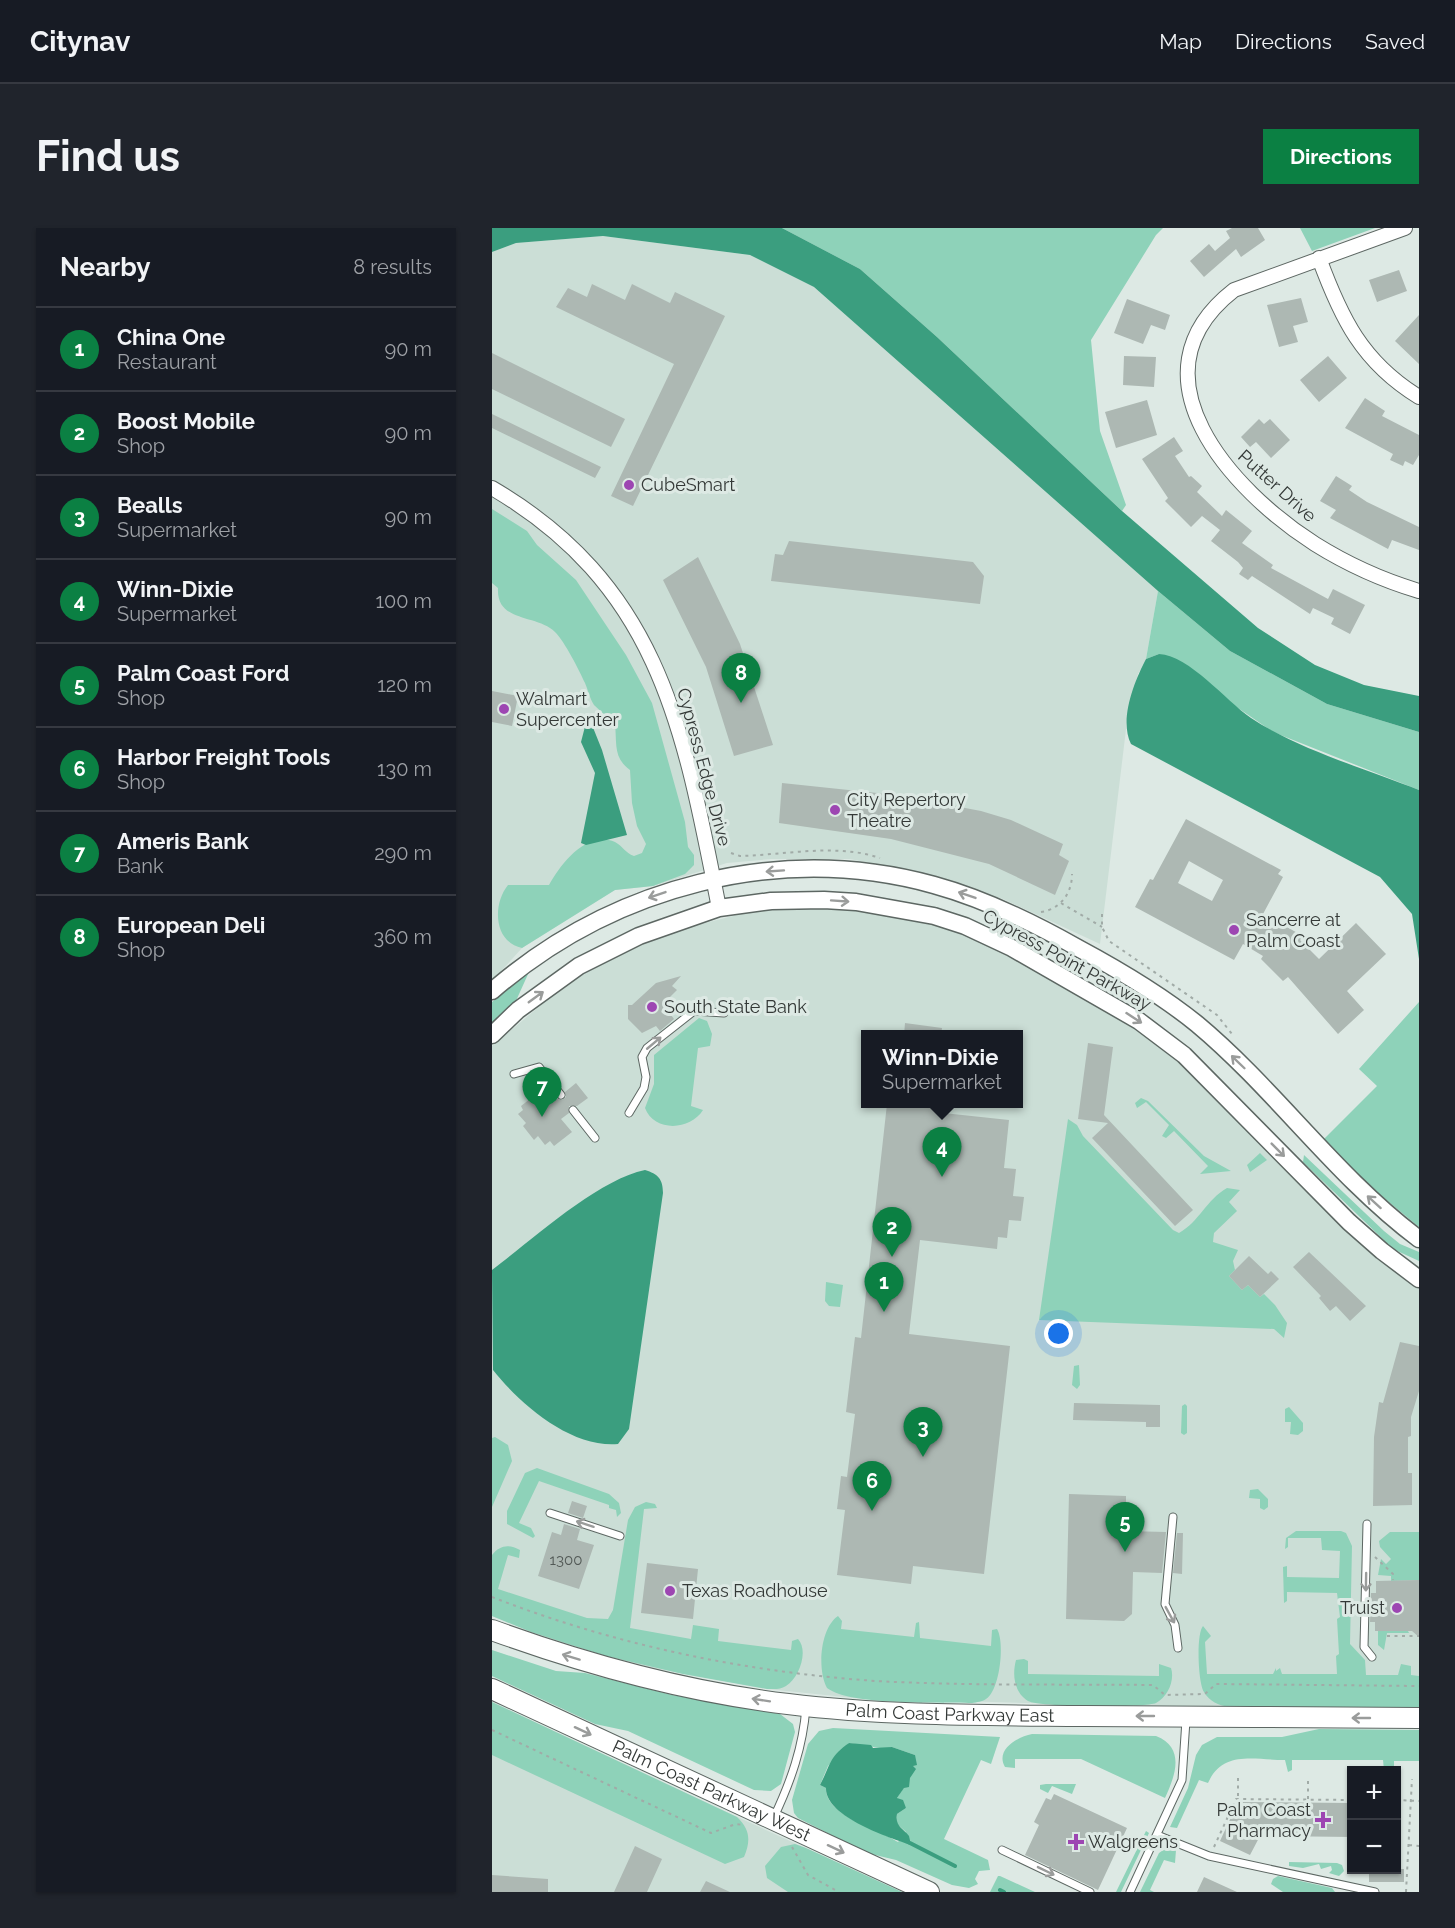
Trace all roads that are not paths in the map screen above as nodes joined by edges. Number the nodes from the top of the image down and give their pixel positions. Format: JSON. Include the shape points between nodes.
{"nodes":[{"id":1,"x":1405,"y":228,"type":"edge"},
{"id":2,"x":1319,"y":258,"type":"junction"},
{"id":3,"x":1419,"y":397,"type":"edge"},
{"id":4,"x":492,"y":488,"type":"edge"},
{"id":5,"x":1419,"y":591,"type":"edge"},
{"id":6,"x":713,"y":878,"type":"junction"},
{"id":7,"x":719,"y":908,"type":"junction"},
{"id":8,"x":492,"y":991,"type":"edge"},
{"id":9,"x":724,"y":1012,"type":"dead end"},
{"id":10,"x":492,"y":1035,"type":"edge"},
{"id":11,"x":514,"y":1074,"type":"dead end"},
{"id":12,"x":561,"y":1095,"type":"dead end"},
{"id":13,"x":573,"y":1110,"type":"dead end"},
{"id":14,"x":629,"y":1113,"type":"dead end"},
{"id":15,"x":596,"y":1138,"type":"dead end"},
{"id":16,"x":1419,"y":1239,"type":"edge"},
{"id":17,"x":1400,"y":1265,"type":"junction"},
{"id":18,"x":1419,"y":1269,"type":"edge"},
{"id":19,"x":1419,"y":1279,"type":"edge"},
{"id":20,"x":550,"y":1513,"type":"dead end"},
{"id":21,"x":1173,"y":1518,"type":"dead end"},
{"id":22,"x":1367,"y":1524,"type":"dead end"},
{"id":23,"x":620,"y":1536,"type":"dead end"},
{"id":24,"x":492,"y":1630,"type":"edge"},
{"id":25,"x":492,"y":1645,"type":"edge"},
{"id":26,"x":538,"y":1647,"type":"junction"},
{"id":27,"x":1178,"y":1648,"type":"dead end"},
{"id":28,"x":1372,"y":1657,"type":"dead end"},
{"id":29,"x":492,"y":1689,"type":"edge"},
{"id":30,"x":806,"y":1706,"type":"junction"},
{"id":31,"x":1186,"y":1717,"type":"junction"},
{"id":32,"x":1419,"y":1718,"type":"edge"},
{"id":33,"x":773,"y":1819,"type":"junction"},
{"id":34,"x":1157,"y":1835,"type":"junction"},
{"id":35,"x":1002,"y":1850,"type":"dead end"},
{"id":36,"x":929,"y":1892,"type":"edge"},
{"id":37,"x":1090,"y":1892,"type":"edge"},
{"id":38,"x":1130,"y":1892,"type":"edge"},
{"id":39,"x":1375,"y":1892,"type":"edge"}],
"edges":[{"from":1,"to":2,"type":"street","name":"Putter Drive"},
{"from":2,"to":3,"type":"street","via":[[1334,300],[1353,334],[1378,365]]},
{"from":2,"to":5,"type":"street","name":"Putter Drive","via":[[1240,287],[1210,312],[1190,355],[1188,382],[1193,410],[1219,457],[1295,530],[1355,566]]},
{"from":4,"to":6,"type":"street","name":"Cypress Edge Drive","via":[[528,511],[571,547],[616,595],[634,624],[674,711]]},
{"from":6,"to":7,"type":"street","name":"Cypress Edge Drive"},
{"from":6,"to":8,"type":"street","name":"Cypress Point Parkway","one_way":true,"via":[[606,915],[566,938]]},
{"from":16,"to":6,"type":"street","name":"Cypress Point Parkway","one_way":true,"via":[[1370,1198],[1198,1025],[1139,982],[1040,927],[983,901],[899,877],[804,869]]},
{"from":10,"to":7,"type":"street","name":"Cypress Point Parkway","one_way":true,"via":[[518,1010],[579,966],[639,936]]},
{"from":7,"to":17,"type":"street","name":"Cypress Point Parkway","one_way":true,"via":[[771,901],[856,902],[934,916],[1011,948],[1108,1002],[1184,1055],[1349,1222]]},
{"from":14,"to":9,"type":"lane","one_way":true,"via":[[644,1088],[642,1057],[647,1048],[694,1011]]},
{"from":11,"to":12,"type":"lane","via":[[539,1067]]},
{"from":13,"to":15,"type":"lane"},
{"from":17,"to":18,"type":"street"},
{"from":17,"to":19,"type":"street","name":"Cypress Point Parkway"},
{"from":23,"to":20,"type":"lane","one_way":true},
{"from":21,"to":27,"type":"lane","one_way":true,"via":[[1165,1609],[1175,1625]]},
{"from":22,"to":28,"type":"lane","one_way":true,"via":[[1364,1647]]},
{"from":24,"to":26,"type":"main road","name":"Palm Coast Parkway East"},
{"from":25,"to":26,"type":"main road"},
{"from":30,"to":26,"type":"main road","name":"Palm Coast Parkway East","one_way":true,"via":[[673,1684]]},
{"from":29,"to":33,"type":"main road","name":"Palm Coast Parkway West","one_way":true},
{"from":31,"to":30,"type":"main road","name":"Palm Coast Parkway East","one_way":true,"via":[[930,1715]]},
{"from":30,"to":33,"type":"lane","via":[[796,1767]]},
{"from":32,"to":31,"type":"main road","name":"Palm Coast Parkway East","one_way":true},
{"from":31,"to":34,"type":"lane","via":[[1182,1780]]},
{"from":33,"to":36,"type":"main road","name":"Palm Coast Parkway West","one_way":true},
{"from":34,"to":38,"type":"lane"},
{"from":34,"to":39,"type":"lane","via":[[1209,1856]]},
{"from":35,"to":37,"type":"lane","one_way":true}]}
